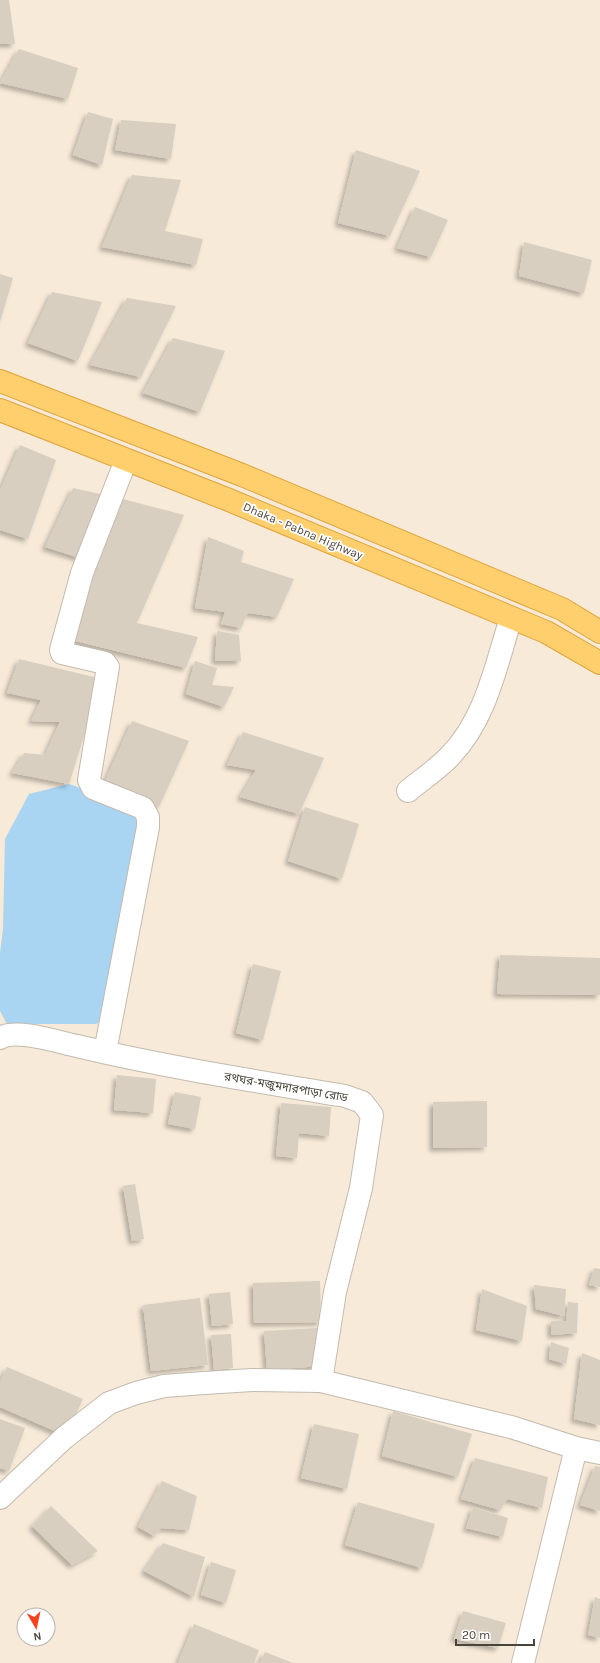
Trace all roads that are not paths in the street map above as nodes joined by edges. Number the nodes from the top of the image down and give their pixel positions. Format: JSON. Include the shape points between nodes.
{"nodes":[{"id":1,"x":0,"y":381,"type":"edge"},
{"id":2,"x":0,"y":410,"type":"edge"},
{"id":3,"x":126,"y":460,"type":"junction"},
{"id":4,"x":511,"y":618,"type":"junction"},
{"id":5,"x":600,"y":632,"type":"edge"},
{"id":6,"x":600,"y":663,"type":"edge"},
{"id":7,"x":408,"y":791,"type":"dead end"},
{"id":8,"x":0,"y":1038,"type":"edge"},
{"id":9,"x":105,"y":1052,"type":"junction"},
{"id":10,"x":321,"y":1381,"type":"junction"},
{"id":11,"x":576,"y":1448,"type":"junction"},
{"id":12,"x":600,"y":1453,"type":"edge"},
{"id":13,"x":0,"y":1498,"type":"edge"},
{"id":14,"x":523,"y":1663,"type":"edge"}],
"edges":[{"from":1,"to":5,"type":"highway","via":[[242,475],[562,609]]},
{"from":2,"to":3,"type":"highway","name":"Dhaka - Pabna Highway"},
{"from":3,"to":4,"type":"highway","name":"Dhaka - Pabna Highway","via":[[229,500]]},
{"from":3,"to":9,"type":"street","via":[[82,573],[61,646],[62,653],[105,663],[108,668],[89,780],[93,788],[143,808],[148,817]]},
{"from":4,"to":6,"type":"highway","name":"Dhaka - Pabna Highway","via":[[546,632]]},
{"from":4,"to":7,"type":"street","via":[[476,722],[450,756]]},
{"from":8,"to":9,"type":"street","name":"রথঘর-মজুমদারপাড়া রোড","via":[[7,1034],[41,1038]]},
{"from":9,"to":10,"type":"street","name":"রথঘর-মজুমদারপাড়া রোড","via":[[345,1096],[362,1102],[372,1115],[361,1188],[336,1292]]},
{"from":10,"to":11,"type":"street","via":[[511,1428]]},
{"from":10,"to":13,"type":"street","via":[[252,1380],[204,1383],[164,1386],[136,1393],[109,1403],[64,1438]]},
{"from":11,"to":12,"type":"street"},
{"from":11,"to":14,"type":"street"}]}
